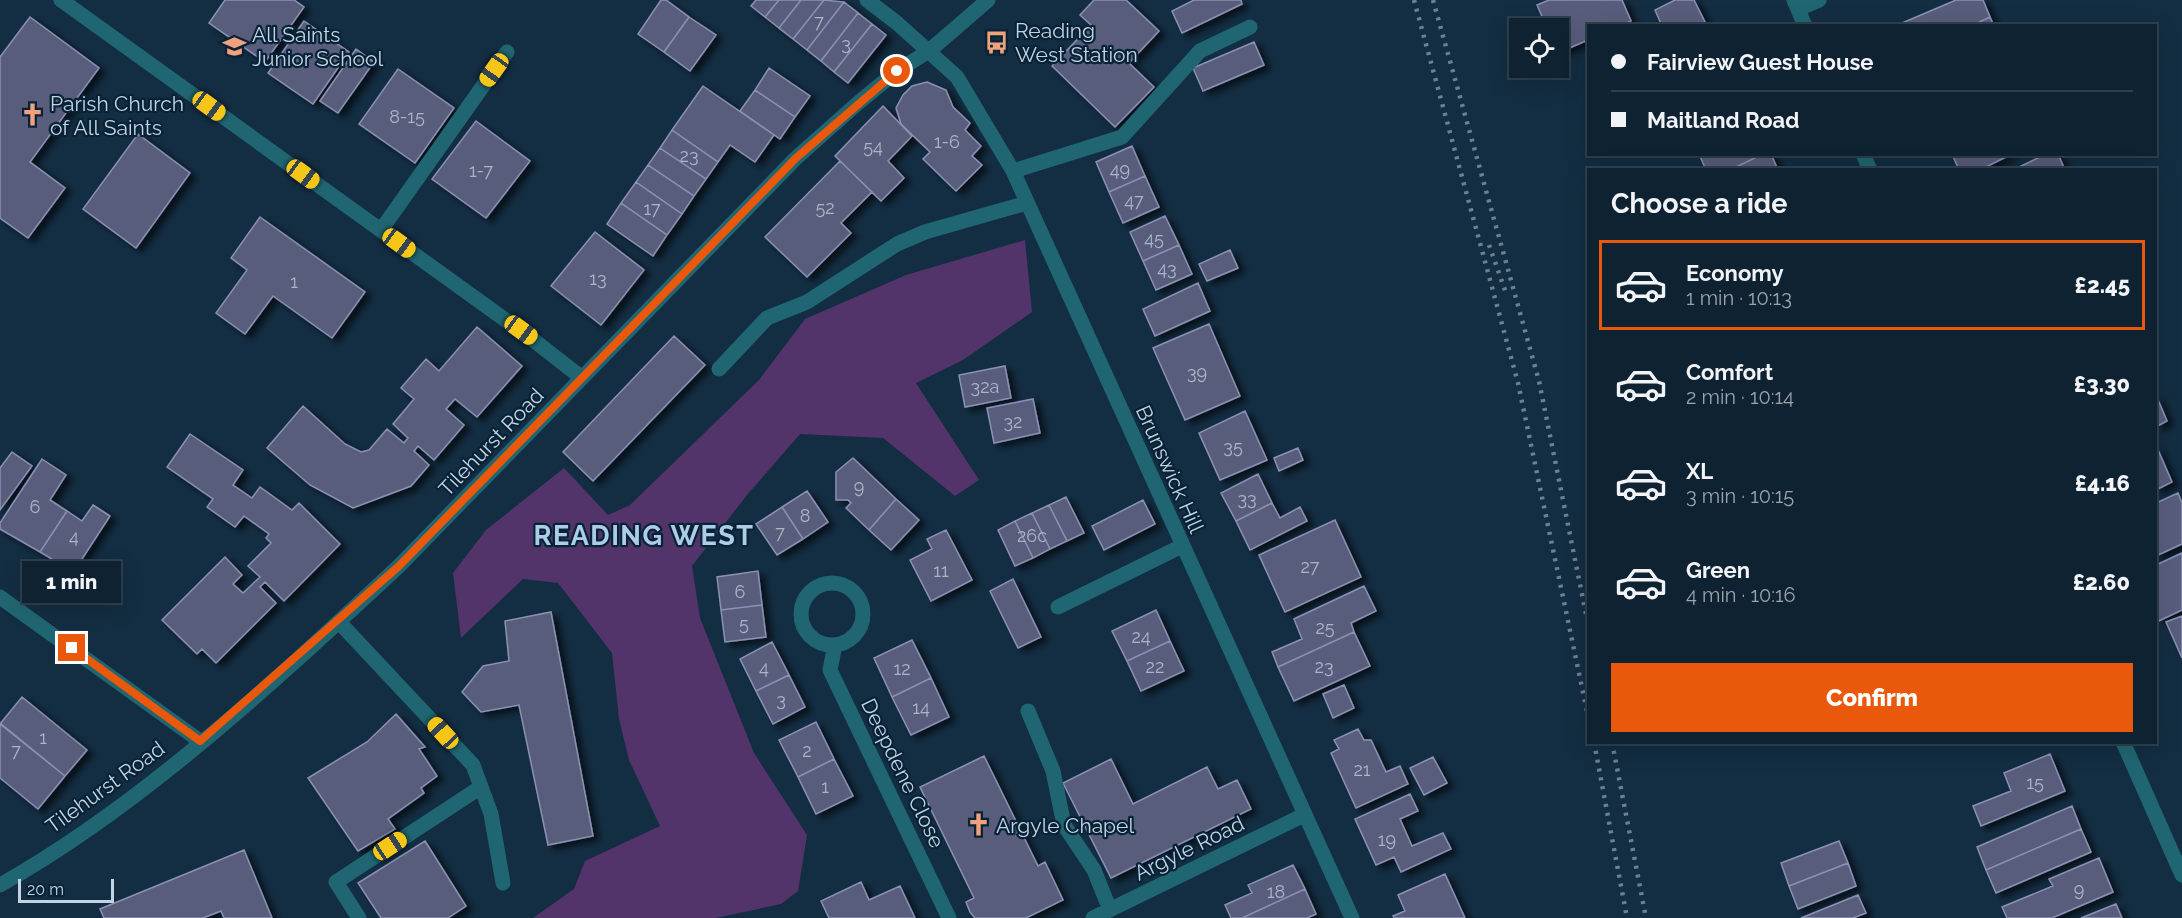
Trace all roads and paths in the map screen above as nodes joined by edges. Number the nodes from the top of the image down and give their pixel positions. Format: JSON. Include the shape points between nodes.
{"nodes":[{"id":1,"x":61,"y":0,"type":"edge"},
{"id":2,"x":867,"y":0,"type":"edge"},
{"id":3,"x":988,"y":0,"type":"edge"},
{"id":4,"x":1820,"y":0,"type":"edge"},
{"id":5,"x":1796,"y":4,"type":"edge"},
{"id":6,"x":1804,"y":24,"type":"edge"},
{"id":7,"x":1250,"y":27,"type":"dead end"},
{"id":8,"x":929,"y":51,"type":"junction"},
{"id":9,"x":507,"y":52,"type":"dead end"},
{"id":10,"x":1012,"y":171,"type":"junction"},
{"id":11,"x":1027,"y":202,"type":"junction"},
{"id":12,"x":381,"y":230,"type":"junction"},
{"id":13,"x":719,"y":369,"type":"dead end"},
{"id":14,"x":582,"y":378,"type":"junction"},
{"id":15,"x":1182,"y":546,"type":"junction"},
{"id":16,"x":0,"y":597,"type":"edge"},
{"id":17,"x":1058,"y":607,"type":"dead end"},
{"id":18,"x":339,"y":622,"type":"junction"},
{"id":19,"x":835,"y":645,"type":"junction"},
{"id":20,"x":1028,"y":711,"type":"dead end"},
{"id":21,"x":200,"y":741,"type":"junction"},
{"id":22,"x":2124,"y":744,"type":"edge"},
{"id":23,"x":481,"y":787,"type":"junction"},
{"id":24,"x":1304,"y":815,"type":"junction"},
{"id":25,"x":2182,"y":875,"type":"edge"},
{"id":26,"x":502,"y":883,"type":"dead end"},
{"id":27,"x":0,"y":885,"type":"edge"},
{"id":28,"x":1110,"y":910,"type":"junction"},
{"id":29,"x":359,"y":918,"type":"edge"},
{"id":30,"x":949,"y":918,"type":"edge"},
{"id":31,"x":1093,"y":918,"type":"edge"},
{"id":32,"x":1352,"y":918,"type":"edge"}],
"edges":[{"from":1,"to":12,"type":"street"},
{"from":2,"to":8,"type":"street","name":"Brunswick Hill"},
{"from":3,"to":8,"type":"street","name":"Tilehurst Road"},
{"from":4,"to":5,"type":"street"},
{"from":5,"to":6,"type":"street"},
{"from":7,"to":10,"type":"street","via":[[1200,51],[1122,137]]},
{"from":8,"to":10,"type":"street","name":"Brunswick Hill","via":[[957,77]]},
{"from":8,"to":14,"type":"street","name":"Tilehurst Road","via":[[897,71],[796,158]]},
{"from":9,"to":12,"type":"street"},
{"from":10,"to":11,"type":"street","name":"Brunswick Hill"},
{"from":11,"to":13,"type":"street","via":[[897,244],[807,302],[767,318]]},
{"from":11,"to":15,"type":"street","name":"Brunswick Hill"},
{"from":12,"to":14,"type":"street"},
{"from":14,"to":18,"type":"street","name":"Tilehurst Road"},
{"from":15,"to":17,"type":"street"},
{"from":15,"to":24,"type":"street","name":"Brunswick Hill"},
{"from":16,"to":21,"type":"street"},
{"from":18,"to":21,"type":"street","name":"Tilehurst Road"},
{"from":18,"to":23,"type":"street","via":[[473,765]]},
{"from":19,"to":19,"type":"street","via":[[815,640],[802,624],[802,603],[815,587],[825,583],[854,590],[863,608],[863,619],[854,637]]},
{"from":19,"to":30,"type":"street","name":"Deepdene Close","via":[[830,670]]},
{"from":20,"to":28,"type":"street","via":[[1053,771],[1064,825],[1094,870]]},
{"from":21,"to":27,"type":"street","name":"Tilehurst Road","via":[[86,830]]},
{"from":22,"to":25,"type":"street"},
{"from":23,"to":26,"type":"street","via":[[491,814]]},
{"from":23,"to":29,"type":"street","via":[[336,882]]},
{"from":24,"to":28,"type":"street","name":"Argyle Road"},
{"from":24,"to":32,"type":"street","name":"Brunswick Hill"},
{"from":28,"to":31,"type":"street","name":"Argyle Road"}]}
